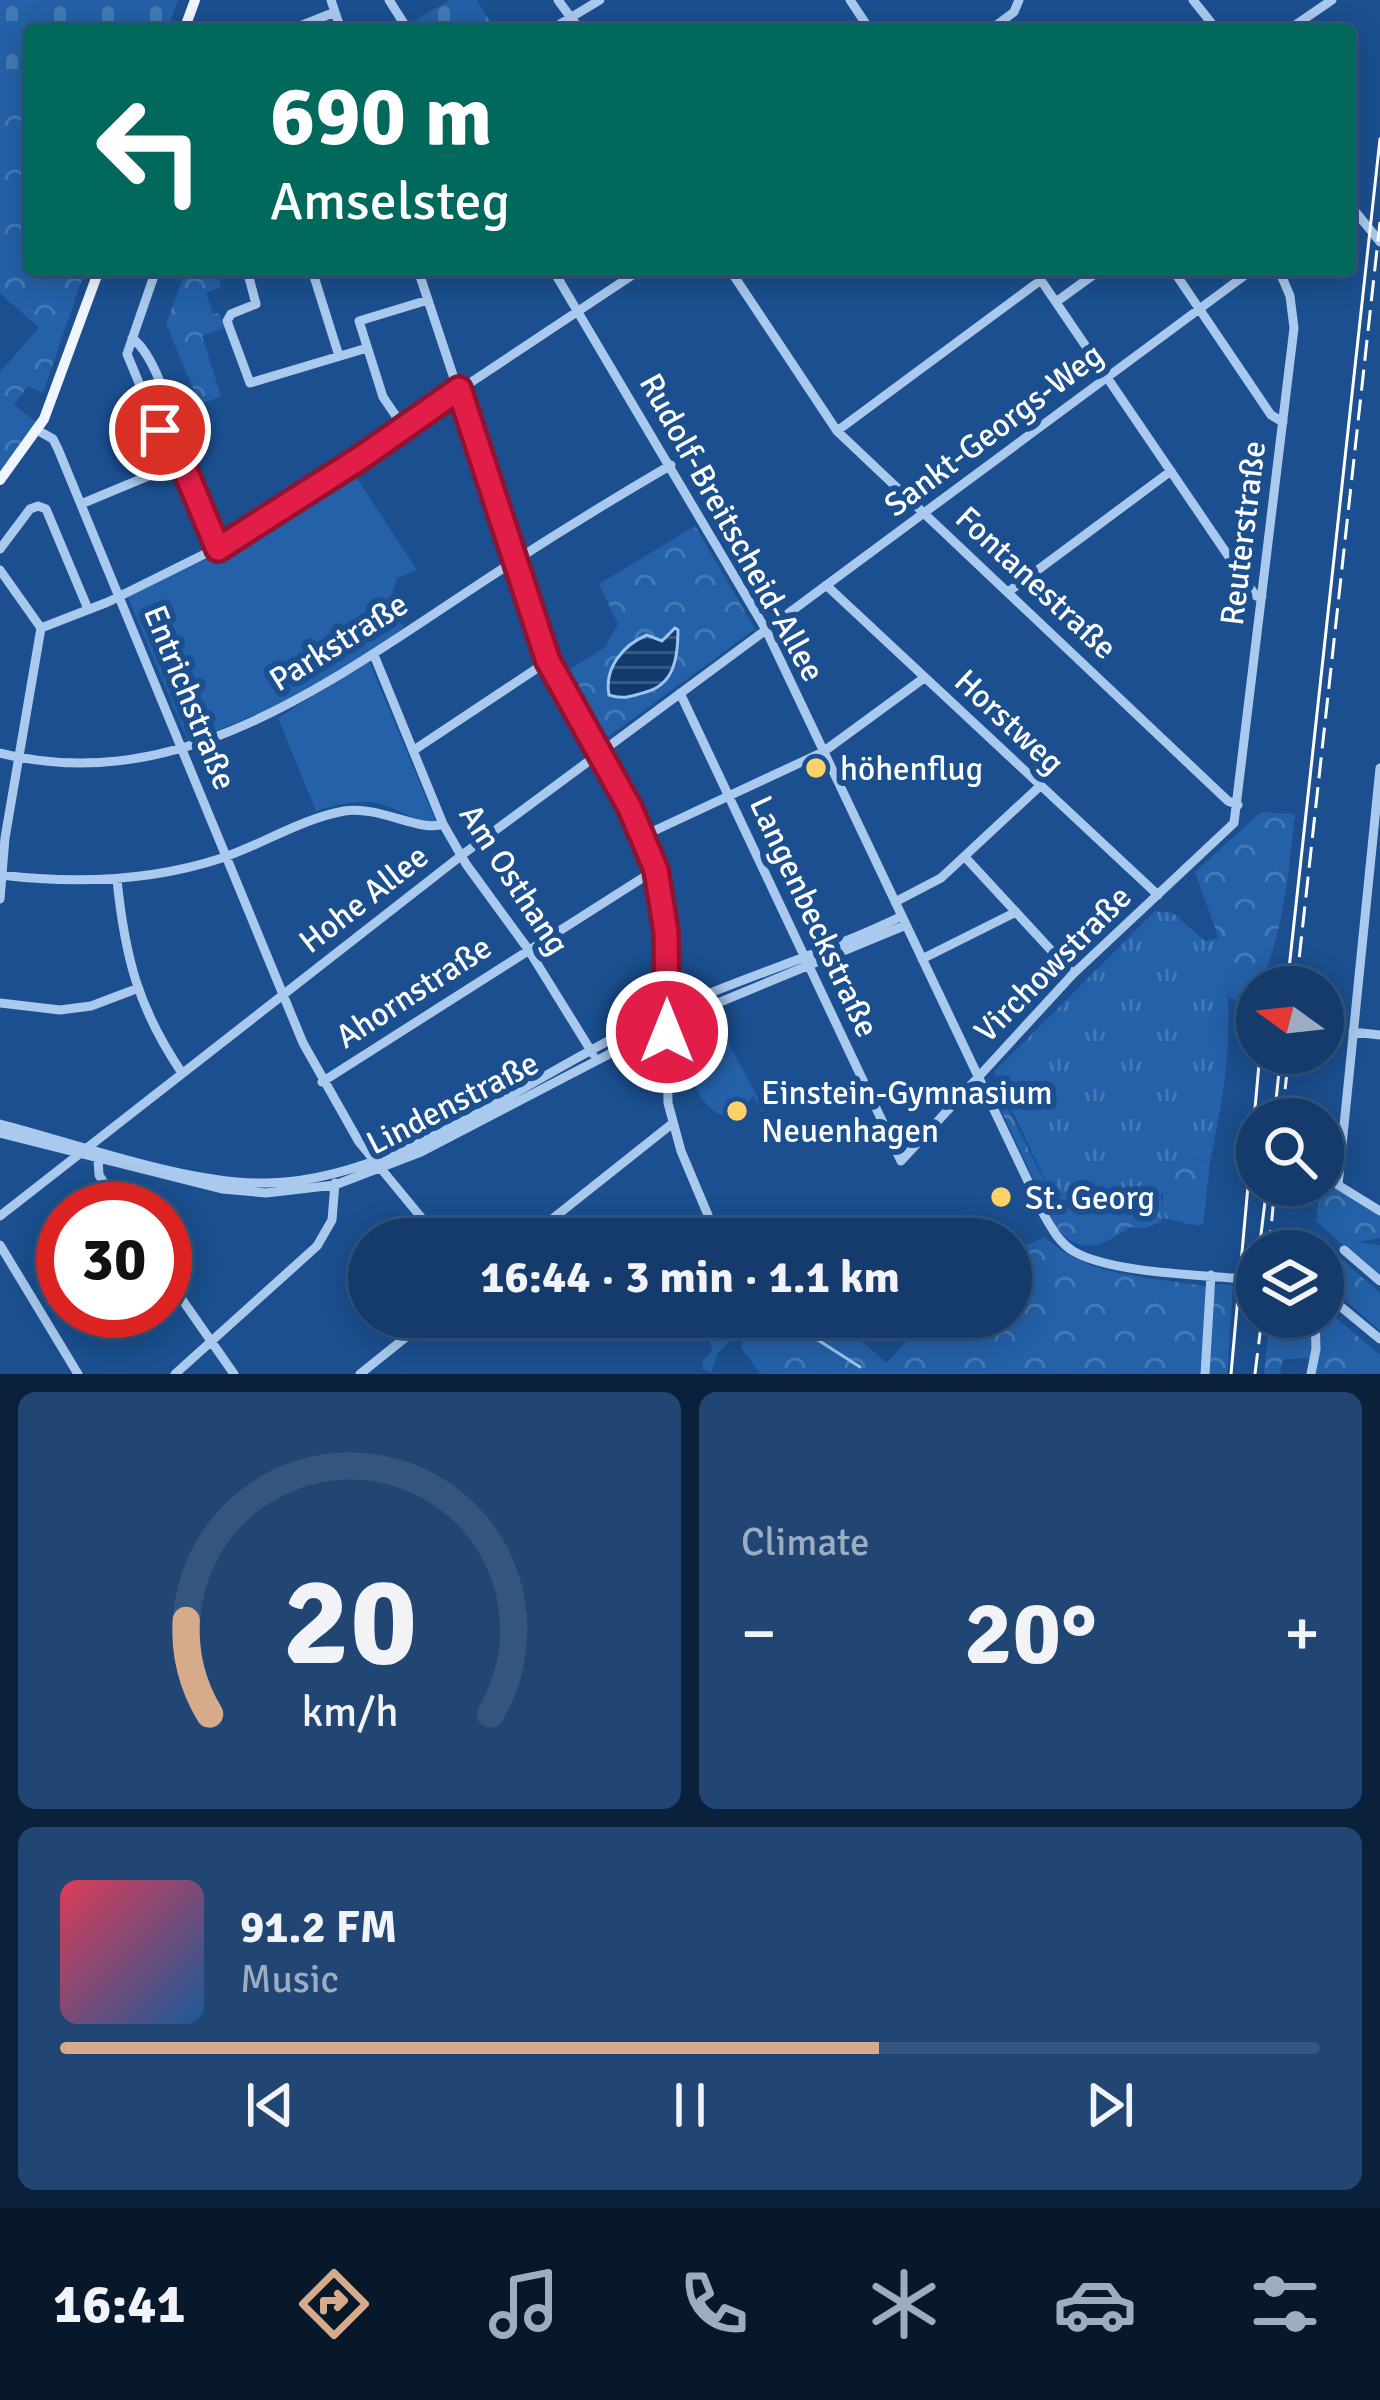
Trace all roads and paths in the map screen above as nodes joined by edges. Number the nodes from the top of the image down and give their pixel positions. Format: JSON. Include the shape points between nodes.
{"nodes":[{"id":1,"x":331,"y":0,"type":"edge"},
{"id":2,"x":558,"y":0,"type":"edge"},
{"id":3,"x":600,"y":0,"type":"edge"},
{"id":4,"x":1192,"y":0,"type":"edge"},
{"id":5,"x":1304,"y":0,"type":"edge"},
{"id":6,"x":1332,"y":0,"type":"edge"},
{"id":7,"x":334,"y":12,"type":"junction"},
{"id":8,"x":1313,"y":13,"type":"junction"},
{"id":9,"x":569,"y":18,"type":"junction"},
{"id":10,"x":305,"y":24,"type":"edge"},
{"id":11,"x":339,"y":24,"type":"edge"},
{"id":12,"x":560,"y":24,"type":"edge"},
{"id":13,"x":574,"y":24,"type":"edge"},
{"id":14,"x":1212,"y":24,"type":"edge"},
{"id":15,"x":1297,"y":24,"type":"edge"},
{"id":16,"x":1356,"y":212,"type":"edge"},
{"id":17,"x":1380,"y":242,"type":"edge"},
{"id":18,"x":97,"y":276,"type":"edge"},
{"id":19,"x":154,"y":276,"type":"edge"},
{"id":20,"x":249,"y":276,"type":"edge"},
{"id":21,"x":314,"y":276,"type":"edge"},
{"id":22,"x":420,"y":276,"type":"edge"},
{"id":23,"x":557,"y":276,"type":"edge"},
{"id":24,"x":631,"y":276,"type":"edge"},
{"id":25,"x":734,"y":276,"type":"edge"},
{"id":26,"x":1037,"y":276,"type":"edge"},
{"id":27,"x":1039,"y":276,"type":"edge"},
{"id":28,"x":1092,"y":276,"type":"edge"},
{"id":29,"x":1177,"y":276,"type":"edge"},
{"id":30,"x":1244,"y":276,"type":"edge"},
{"id":31,"x":1281,"y":276,"type":"edge"},
{"id":32,"x":428,"y":299,"type":"junction"},
{"id":33,"x":1056,"y":302,"type":"junction"},
{"id":34,"x":1199,"y":309,"type":"junction"},
{"id":35,"x":578,"y":312,"type":"junction"},
{"id":36,"x":359,"y":321,"type":"junction"},
{"id":37,"x":331,"y":329,"type":"junction"},
{"id":38,"x":132,"y":338,"type":"junction"},
{"id":39,"x":368,"y":348,"type":"junction"},
{"id":40,"x":339,"y":356,"type":"junction"},
{"id":41,"x":1107,"y":377,"type":"junction"},
{"id":42,"x":459,"y":389,"type":"junction"},
{"id":43,"x":1283,"y":422,"type":"junction"},
{"id":44,"x":404,"y":428,"type":"junction"},
{"id":45,"x":37,"y":430,"type":"junction"},
{"id":46,"x":837,"y":431,"type":"junction"},
{"id":47,"x":172,"y":439,"type":"junction"},
{"id":48,"x":182,"y":462,"type":"junction"},
{"id":49,"x":671,"y":466,"type":"junction"},
{"id":50,"x":1171,"y":471,"type":"junction"},
{"id":51,"x":0,"y":480,"type":"edge"},
{"id":52,"x":81,"y":504,"type":"junction"},
{"id":53,"x":924,"y":512,"type":"junction"},
{"id":54,"x":0,"y":549,"type":"edge"},
{"id":55,"x":218,"y":549,"type":"junction"},
{"id":56,"x":513,"y":561,"type":"junction"},
{"id":57,"x":0,"y":570,"type":"edge"},
{"id":58,"x":826,"y":585,"type":"junction"},
{"id":59,"x":1008,"y":592,"type":"junction"},
{"id":60,"x":120,"y":595,"type":"junction"},
{"id":61,"x":1262,"y":596,"type":"junction"},
{"id":62,"x":88,"y":609,"type":"junction"},
{"id":63,"x":41,"y":628,"type":"junction"},
{"id":64,"x":766,"y":630,"type":"junction"},
{"id":65,"x":374,"y":655,"type":"junction"},
{"id":66,"x":548,"y":661,"type":"junction"},
{"id":67,"x":925,"y":678,"type":"junction"},
{"id":68,"x":680,"y":693,"type":"junction"},
{"id":69,"x":182,"y":749,"type":"junction"},
{"id":70,"x":414,"y":750,"type":"junction"},
{"id":71,"x":824,"y":752,"type":"junction"},
{"id":72,"x":0,"y":753,"type":"edge"},
{"id":73,"x":598,"y":754,"type":"junction"},
{"id":74,"x":20,"y":758,"type":"junction"},
{"id":75,"x":1380,"y":768,"type":"edge"},
{"id":76,"x":1040,"y":786,"type":"junction"},
{"id":77,"x":730,"y":796,"type":"junction"},
{"id":78,"x":1238,"y":805,"type":"junction"},
{"id":79,"x":443,"y":824,"type":"junction"},
{"id":80,"x":643,"y":836,"type":"junction"},
{"id":81,"x":462,"y":855,"type":"junction"},
{"id":82,"x":227,"y":856,"type":"junction"},
{"id":83,"x":965,"y":857,"type":"junction"},
{"id":84,"x":656,"y":870,"type":"junction"},
{"id":85,"x":1,"y":875,"type":"edge"},
{"id":86,"x":117,"y":880,"type":"junction"},
{"id":87,"x":1158,"y":895,"type":"junction"},
{"id":88,"x":0,"y":899,"type":"edge"},
{"id":89,"x":896,"y":902,"type":"junction"},
{"id":90,"x":1016,"y":912,"type":"junction"},
{"id":91,"x":904,"y":921,"type":"junction"},
{"id":92,"x":529,"y":949,"type":"junction"},
{"id":93,"x":922,"y":959,"type":"junction"},
{"id":94,"x":806,"y":962,"type":"junction"},
{"id":95,"x":1073,"y":974,"type":"junction"},
{"id":96,"x":136,"y":989,"type":"junction"},
{"id":97,"x":284,"y":993,"type":"junction"},
{"id":98,"x":0,"y":1003,"type":"edge"},
{"id":99,"x":667,"y":1018,"type":"junction"},
{"id":100,"x":1353,"y":1032,"type":"junction"},
{"id":101,"x":1380,"y":1035,"type":"edge"},
{"id":102,"x":593,"y":1055,"type":"junction"},
{"id":103,"x":182,"y":1073,"type":"junction"},
{"id":104,"x":978,"y":1077,"type":"junction"},
{"id":105,"x":322,"y":1082,"type":"junction"},
{"id":106,"x":673,"y":1123,"type":"junction"},
{"id":107,"x":0,"y":1124,"type":"edge"},
{"id":108,"x":0,"y":1133,"type":"edge"},
{"id":109,"x":84,"y":1151,"type":"junction"},
{"id":110,"x":98,"y":1160,"type":"junction"},
{"id":111,"x":901,"y":1161,"type":"joint"},
{"id":112,"x":378,"y":1166,"type":"junction"},
{"id":113,"x":334,"y":1180,"type":"junction"},
{"id":114,"x":104,"y":1182,"type":"edge"},
{"id":115,"x":1380,"y":1211,"type":"edge"},
{"id":116,"x":0,"y":1216,"type":"edge"},
{"id":117,"x":421,"y":1218,"type":"edge"},
{"id":118,"x":553,"y":1218,"type":"edge"},
{"id":119,"x":710,"y":1218,"type":"edge"},
{"id":120,"x":0,"y":1244,"type":"edge"},
{"id":121,"x":1344,"y":1250,"type":"dead end"},
{"id":122,"x":1210,"y":1275,"type":"junction"},
{"id":123,"x":1236,"y":1278,"type":"edge"},
{"id":124,"x":1380,"y":1281,"type":"edge"},
{"id":125,"x":1344,"y":1309,"type":"edge"},
{"id":126,"x":192,"y":1316,"type":"edge"},
{"id":127,"x":405,"y":1338,"type":"edge"},
{"id":128,"x":1316,"y":1338,"type":"edge"},
{"id":129,"x":1380,"y":1339,"type":"edge"},
{"id":130,"x":210,"y":1344,"type":"junction"},
{"id":131,"x":79,"y":1374,"type":"edge"},
{"id":132,"x":176,"y":1374,"type":"edge"},
{"id":133,"x":234,"y":1374,"type":"edge"},
{"id":134,"x":360,"y":1374,"type":"edge"},
{"id":135,"x":1205,"y":1374,"type":"edge"},
{"id":136,"x":1311,"y":1374,"type":"edge"}],
"edges":[{"from":1,"to":7,"type":"street"},
{"from":2,"to":9,"type":"street"},
{"from":3,"to":9,"type":"street"},
{"from":4,"to":14,"type":"street"},
{"from":5,"to":8,"type":"street"},
{"from":6,"to":8,"type":"street"},
{"from":7,"to":10,"type":"street"},
{"from":7,"to":11,"type":"street"},
{"from":8,"to":15,"type":"street"},
{"from":9,"to":12,"type":"street"},
{"from":9,"to":13,"type":"street"},
{"from":16,"to":17,"type":"street"},
{"from":18,"to":45,"type":"main road"},
{"from":19,"to":38,"type":"street"},
{"from":20,"to":40,"type":"street","via":[[256,304],[227,321],[247,380]]},
{"from":21,"to":37,"type":"street"},
{"from":22,"to":32,"type":"street"},
{"from":23,"to":35,"type":"street","name":"Rudolf-Breitscheid-Allee"},
{"from":24,"to":35,"type":"street"},
{"from":25,"to":46,"type":"street","name":"Fontanestraße"},
{"from":26,"to":46,"type":"street"},
{"from":27,"to":33,"type":"street"},
{"from":28,"to":33,"type":"street"},
{"from":29,"to":34,"type":"street"},
{"from":30,"to":34,"type":"street","name":"Sankt-Georgs-Weg"},
{"from":31,"to":43,"type":"street","name":"Reuterstraße","via":[[1294,316]]},
{"from":32,"to":36,"type":"street"},
{"from":32,"to":42,"type":"street"},
{"from":33,"to":41,"type":"street"},
{"from":34,"to":41,"type":"street","name":"Sankt-Georgs-Weg"},
{"from":34,"to":43,"type":"street","via":[[1271,416]]},
{"from":35,"to":42,"type":"street"},
{"from":35,"to":49,"type":"street","name":"Rudolf-Breitscheid-Allee"},
{"from":36,"to":37,"type":"street"},
{"from":36,"to":39,"type":"street"},
{"from":37,"to":40,"type":"street"},
{"from":38,"to":47,"type":"street","via":[[144,347],[173,418]]},
{"from":38,"to":47,"type":"street","via":[[131,363],[156,424]]},
{"from":39,"to":40,"type":"street"},
{"from":39,"to":44,"type":"street","via":[[383,397]]},
{"from":41,"to":50,"type":"street"},
{"from":41,"to":53,"type":"street","name":"Sankt-Georgs-Weg"},
{"from":42,"to":44,"type":"street"},
{"from":42,"to":56,"type":"street"},
{"from":43,"to":61,"type":"street","name":"Reuterstraße"},
{"from":44,"to":55,"type":"street"},
{"from":45,"to":51,"type":"main road"},
{"from":45,"to":52,"type":"street","name":"Entrichstraße","via":[[53,440]]},
{"from":46,"to":53,"type":"street","name":"Fontanestraße"},
{"from":47,"to":48,"type":"street"},
{"from":48,"to":52,"type":"street"},
{"from":48,"to":55,"type":"street"},
{"from":49,"to":56,"type":"street","name":"Parkstraße"},
{"from":49,"to":64,"type":"street","name":"Rudolf-Breitscheid-Allee"},
{"from":50,"to":59,"type":"street"},
{"from":50,"to":61,"type":"street"},
{"from":52,"to":60,"type":"street","name":"Entrichstraße"},
{"from":53,"to":58,"type":"street","name":"Sankt-Georgs-Weg"},
{"from":53,"to":59,"type":"street","name":"Fontanestraße"},
{"from":54,"to":62,"type":"street","via":[[30,509],[46,509]]},
{"from":55,"to":60,"type":"street"},
{"from":56,"to":65,"type":"street","name":"Parkstraße"},
{"from":56,"to":66,"type":"street"},
{"from":57,"to":63,"type":"street"},
{"from":58,"to":64,"type":"street","name":"Sankt-Georgs-Weg"},
{"from":58,"to":67,"type":"street","name":"Horstweg"},
{"from":59,"to":78,"type":"street","name":"Fontanestraße"},
{"from":60,"to":62,"type":"street"},
{"from":60,"to":69,"type":"street","name":"Entrichstraße"},
{"from":61,"to":78,"type":"street","name":"Reuterstraße"},
{"from":62,"to":63,"type":"street"},
{"from":63,"to":74,"type":"street"},
{"from":64,"to":68,"type":"street","name":"Hohe Allee"},
{"from":64,"to":71,"type":"street","name":"Rudolf-Breitscheid-Allee"},
{"from":65,"to":69,"type":"street","name":"Parkstraße","via":[[280,710]]},
{"from":65,"to":70,"type":"street","name":"Am Osthang"},
{"from":66,"to":70,"type":"street"},
{"from":66,"to":73,"type":"street"},
{"from":67,"to":71,"type":"street"},
{"from":67,"to":76,"type":"street","name":"Horstweg"},
{"from":68,"to":73,"type":"street","name":"Hohe Allee"},
{"from":68,"to":77,"type":"street","name":"Langenbeckstraße"},
{"from":69,"to":74,"type":"street","name":"Parkstraße","via":[[98,763]]},
{"from":69,"to":82,"type":"street","name":"Entrichstraße"},
{"from":70,"to":79,"type":"street","name":"Am Osthang"},
{"from":71,"to":77,"type":"street"},
{"from":71,"to":89,"type":"street","name":"Rudolf-Breitscheid-Allee"},
{"from":72,"to":74,"type":"street","name":"Parkstraße"},
{"from":73,"to":80,"type":"street"},
{"from":73,"to":81,"type":"street","name":"Hohe Allee"},
{"from":74,"to":85,"type":"street"},
{"from":75,"to":100,"type":"street"},
{"from":76,"to":83,"type":"street"},
{"from":76,"to":87,"type":"street","name":"Horstweg"},
{"from":77,"to":80,"type":"street"},
{"from":77,"to":94,"type":"street","name":"Langenbeckstraße"},
{"from":78,"to":87,"type":"street","name":"Virchowstraße","via":[[1232,826]]},
{"from":79,"to":81,"type":"street","name":"Am Osthang"},
{"from":79,"to":82,"type":"street","via":[[427,829],[378,811],[346,811]]},
{"from":80,"to":84,"type":"street"},
{"from":81,"to":92,"type":"street","name":"Am Osthang"},
{"from":81,"to":97,"type":"street","name":"Hohe Allee"},
{"from":82,"to":86,"type":"street"},
{"from":82,"to":97,"type":"street","name":"Entrichstraße"},
{"from":83,"to":89,"type":"street"},
{"from":83,"to":90,"type":"street"},
{"from":84,"to":92,"type":"street","name":"Ahornstraße"},
{"from":84,"to":99,"type":"street"},
{"from":85,"to":86,"type":"street"},
{"from":85,"to":88,"type":"street"},
{"from":86,"to":96,"type":"street"},
{"from":87,"to":95,"type":"street","name":"Virchowstraße"},
{"from":89,"to":91,"type":"street","name":"Rudolf-Breitscheid-Allee"},
{"from":90,"to":93,"type":"street"},
{"from":90,"to":95,"type":"street"},
{"from":91,"to":93,"type":"street","name":"Rudolf-Breitscheid-Allee"},
{"from":91,"to":94,"type":"street","name":"Lindenstraße"},
{"from":92,"to":102,"type":"street","name":"Am Osthang"},
{"from":92,"to":105,"type":"street","name":"Ahornstraße"},
{"from":93,"to":104,"type":"street","name":"Rudolf-Breitscheid-Allee"},
{"from":94,"to":99,"type":"street","name":"Lindenstraße"},
{"from":94,"to":111,"type":"street","name":"Langenbeckstraße"},
{"from":95,"to":104,"type":"street","name":"Virchowstraße"},
{"from":96,"to":98,"type":"street","via":[[82,1008]]},
{"from":96,"to":103,"type":"street"},
{"from":97,"to":103,"type":"street","name":"Hohe Allee"},
{"from":97,"to":105,"type":"street","name":"Entrichstraße"},
{"from":99,"to":102,"type":"street","name":"Lindenstraße"},
{"from":99,"to":106,"type":"street"},
{"from":100,"to":101,"type":"street"},
{"from":100,"to":115,"type":"street","via":[[1338,1185]]},
{"from":102,"to":112,"type":"street","name":"Lindenstraße"},
{"from":103,"to":109,"type":"street","name":"Hohe Allee"},
{"from":104,"to":111,"type":"street","name":"Virchowstraße"},
{"from":104,"to":122,"type":"street","name":"Rudolf-Breitscheid-Allee","via":[[1064,1244],[1101,1262]]},
{"from":105,"to":112,"type":"street","name":"Entrichstraße"},
{"from":106,"to":118,"type":"street"},
{"from":106,"to":119,"type":"street"},
{"from":107,"to":109,"type":"street","name":"Lindenstraße"},
{"from":108,"to":109,"type":"street","name":"Lindenstraße"},
{"from":109,"to":110,"type":"street","name":"Lindenstraße"},
{"from":109,"to":113,"type":"street","name":"Lindenstraße","via":[[224,1181]]},
{"from":109,"to":116,"type":"street","name":"Hohe Allee"},
{"from":110,"to":113,"type":"street","name":"Lindenstraße","via":[[247,1192]]},
{"from":110,"to":114,"type":"street"},
{"from":112,"to":113,"type":"street","name":"Lindenstraße"},
{"from":112,"to":117,"type":"street","name":"Entrichstraße"},
{"from":113,"to":130,"type":"street","via":[[323,1238]]},
{"from":120,"to":131,"type":"street"},
{"from":121,"to":124,"type":"street"},
{"from":122,"to":123,"type":"street","name":"Rudolf-Breitscheid-Allee"},
{"from":122,"to":135,"type":"street"},
{"from":125,"to":129,"type":"street"},
{"from":126,"to":130,"type":"street"},
{"from":127,"to":134,"type":"street"},
{"from":128,"to":136,"type":"street"},
{"from":130,"to":132,"type":"street"},
{"from":130,"to":133,"type":"street"}]}
